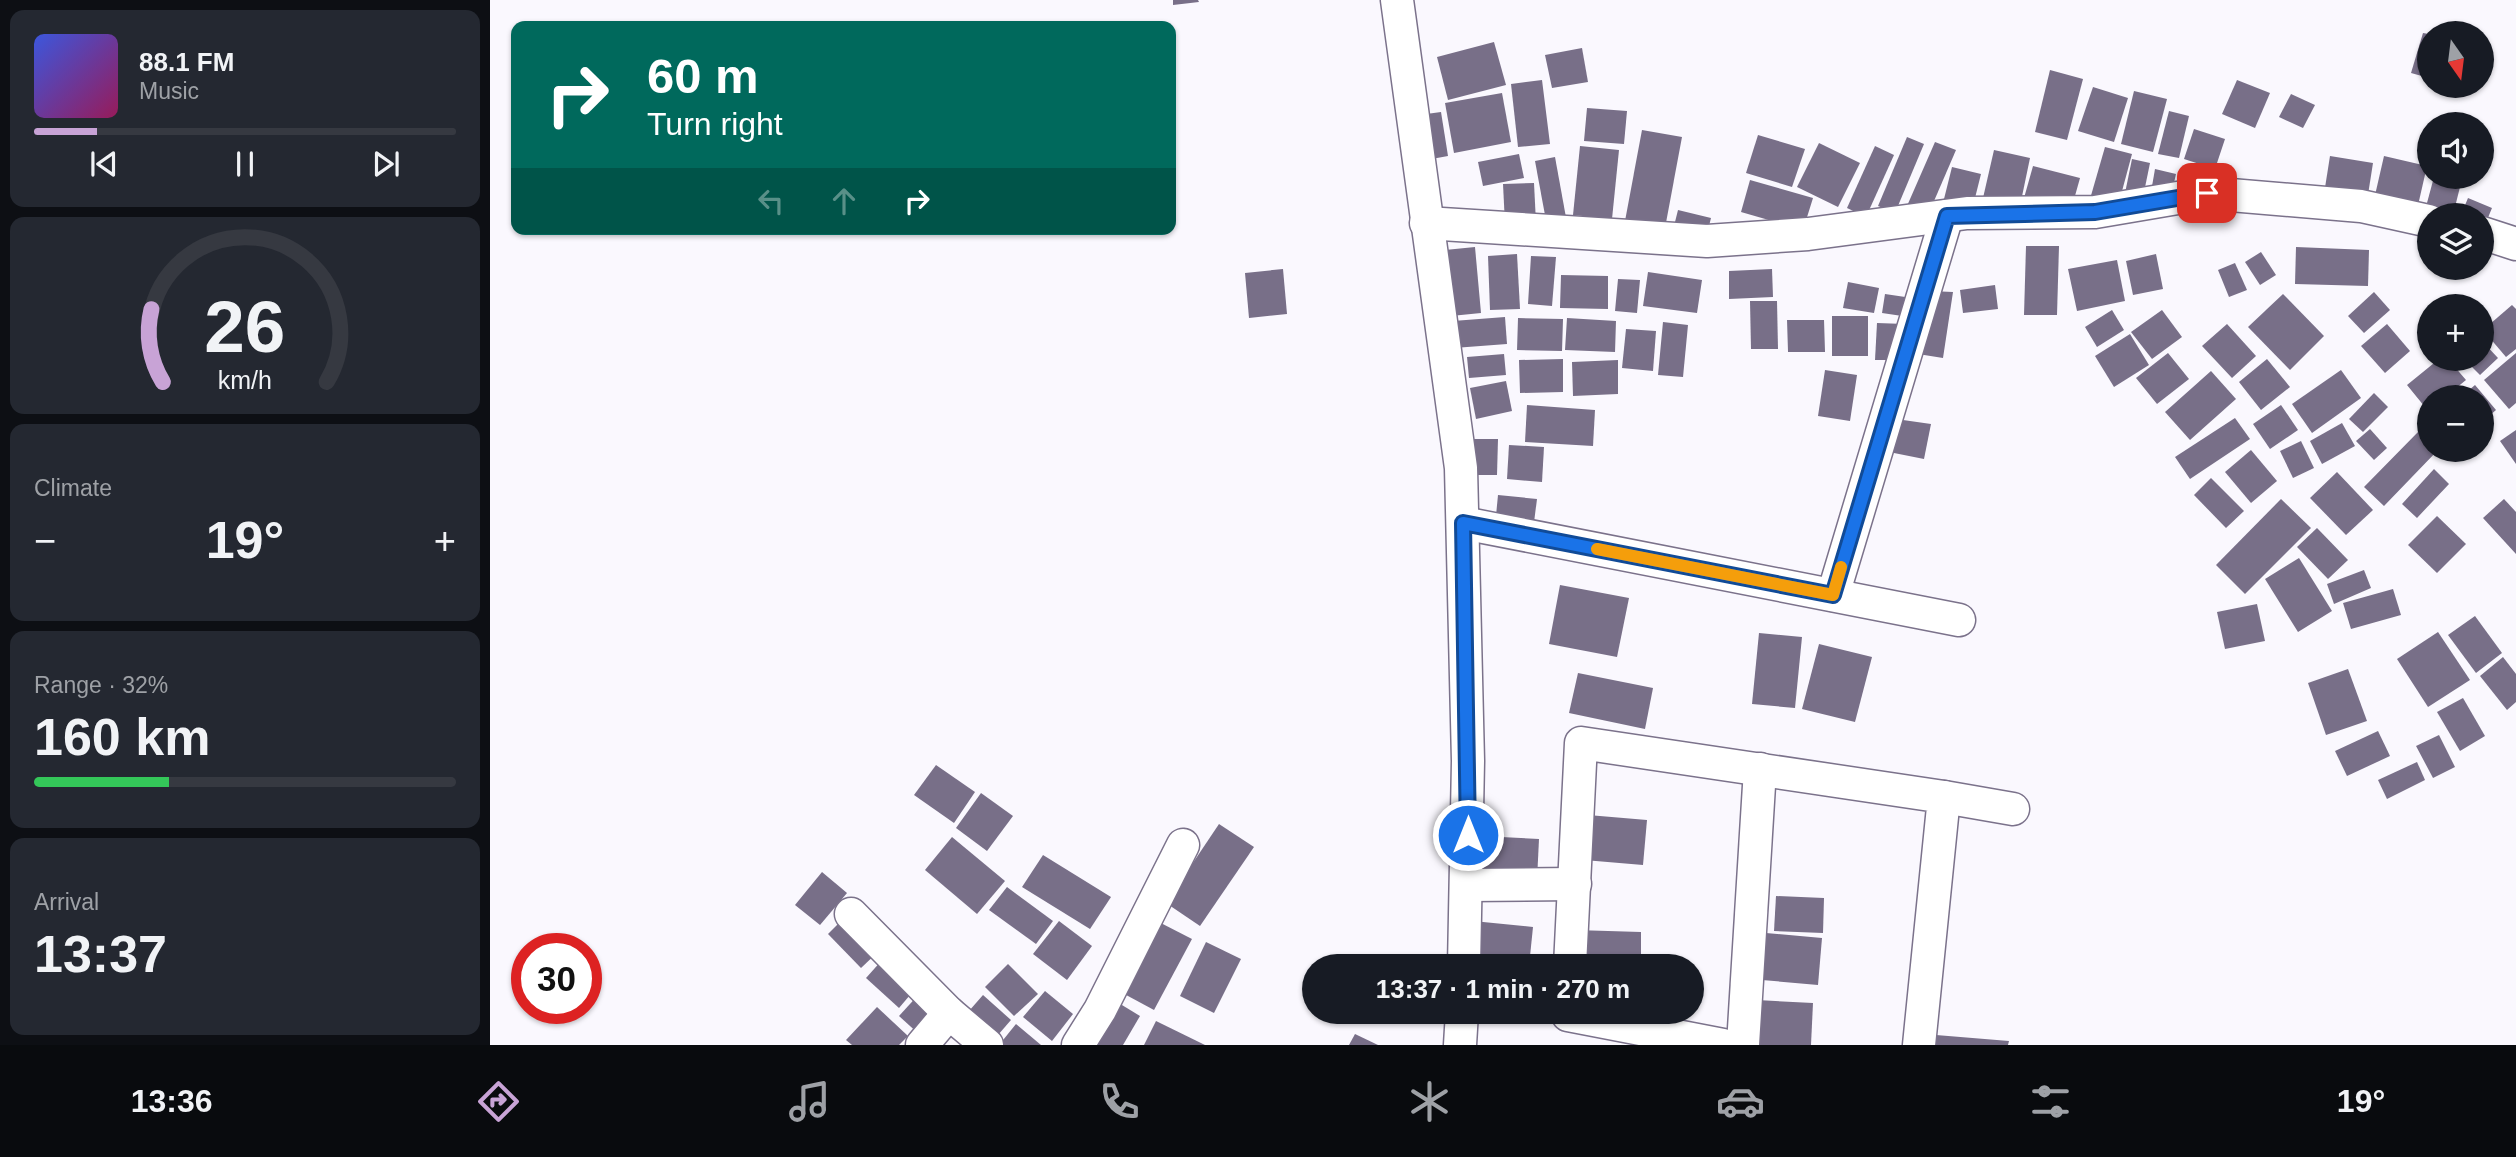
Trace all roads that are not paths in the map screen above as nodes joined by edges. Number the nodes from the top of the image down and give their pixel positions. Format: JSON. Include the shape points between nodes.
{"nodes":[{"id":1,"x":1397,"y":0,"type":"edge"},
{"id":2,"x":1947,"y":216,"type":"junction"},
{"id":3,"x":2417,"y":218,"type":"edge"},
{"id":4,"x":1426,"y":223,"type":"junction"},
{"id":5,"x":2494,"y":237,"type":"edge"},
{"id":6,"x":2516,"y":244,"type":"edge"},
{"id":7,"x":1463,"y":523,"type":"junction"},
{"id":8,"x":1833,"y":595,"type":"junction"},
{"id":9,"x":1959,"y":620,"type":"dead end"},
{"id":10,"x":1760,"y":769,"type":"junction"},
{"id":11,"x":1944,"y":797,"type":"junction"},
{"id":12,"x":2013,"y":809,"type":"dead end"},
{"id":13,"x":1183,"y":845,"type":"dead end"},
{"id":14,"x":1575,"y":884,"type":"junction"},
{"id":15,"x":1468,"y":885,"type":"junction"},
{"id":16,"x":851,"y":914,"type":"dead end"},
{"id":17,"x":1465,"y":954,"type":"edge"},
{"id":18,"x":1571,"y":954,"type":"edge"},
{"id":19,"x":949,"y":1013,"type":"junction"},
{"id":20,"x":1461,"y":1024,"type":"edge"},
{"id":21,"x":1614,"y":1024,"type":"edge"},
{"id":22,"x":922,"y":1045,"type":"edge"},
{"id":23,"x":987,"y":1045,"type":"edge"},
{"id":24,"x":1078,"y":1045,"type":"edge"},
{"id":25,"x":1460,"y":1045,"type":"edge"},
{"id":26,"x":1723,"y":1045,"type":"edge"},
{"id":27,"x":1743,"y":1045,"type":"edge"},
{"id":28,"x":1919,"y":1045,"type":"edge"}],
"edges":[{"from":1,"to":4,"type":"street"},
{"from":2,"to":3,"type":"street","via":[[2095,212],[2207,193],[2361,206]]},
{"from":2,"to":4,"type":"street","via":[[1707,241]]},
{"from":2,"to":8,"type":"street"},
{"from":4,"to":7,"type":"street","via":[[1461,468]]},
{"from":5,"to":6,"type":"street"},
{"from":7,"to":8,"type":"street"},
{"from":7,"to":15,"type":"street"},
{"from":8,"to":9,"type":"street"},
{"from":10,"to":11,"type":"street"},
{"from":10,"to":14,"type":"street","via":[[1581,743]]},
{"from":10,"to":27,"type":"street"},
{"from":11,"to":12,"type":"street"},
{"from":11,"to":28,"type":"street"},
{"from":13,"to":24,"type":"street"},
{"from":14,"to":15,"type":"street"},
{"from":14,"to":18,"type":"street"},
{"from":15,"to":17,"type":"street"},
{"from":16,"to":19,"type":"street"},
{"from":19,"to":22,"type":"street"},
{"from":19,"to":23,"type":"street"},
{"from":20,"to":25,"type":"street"},
{"from":21,"to":26,"type":"street"}]}
